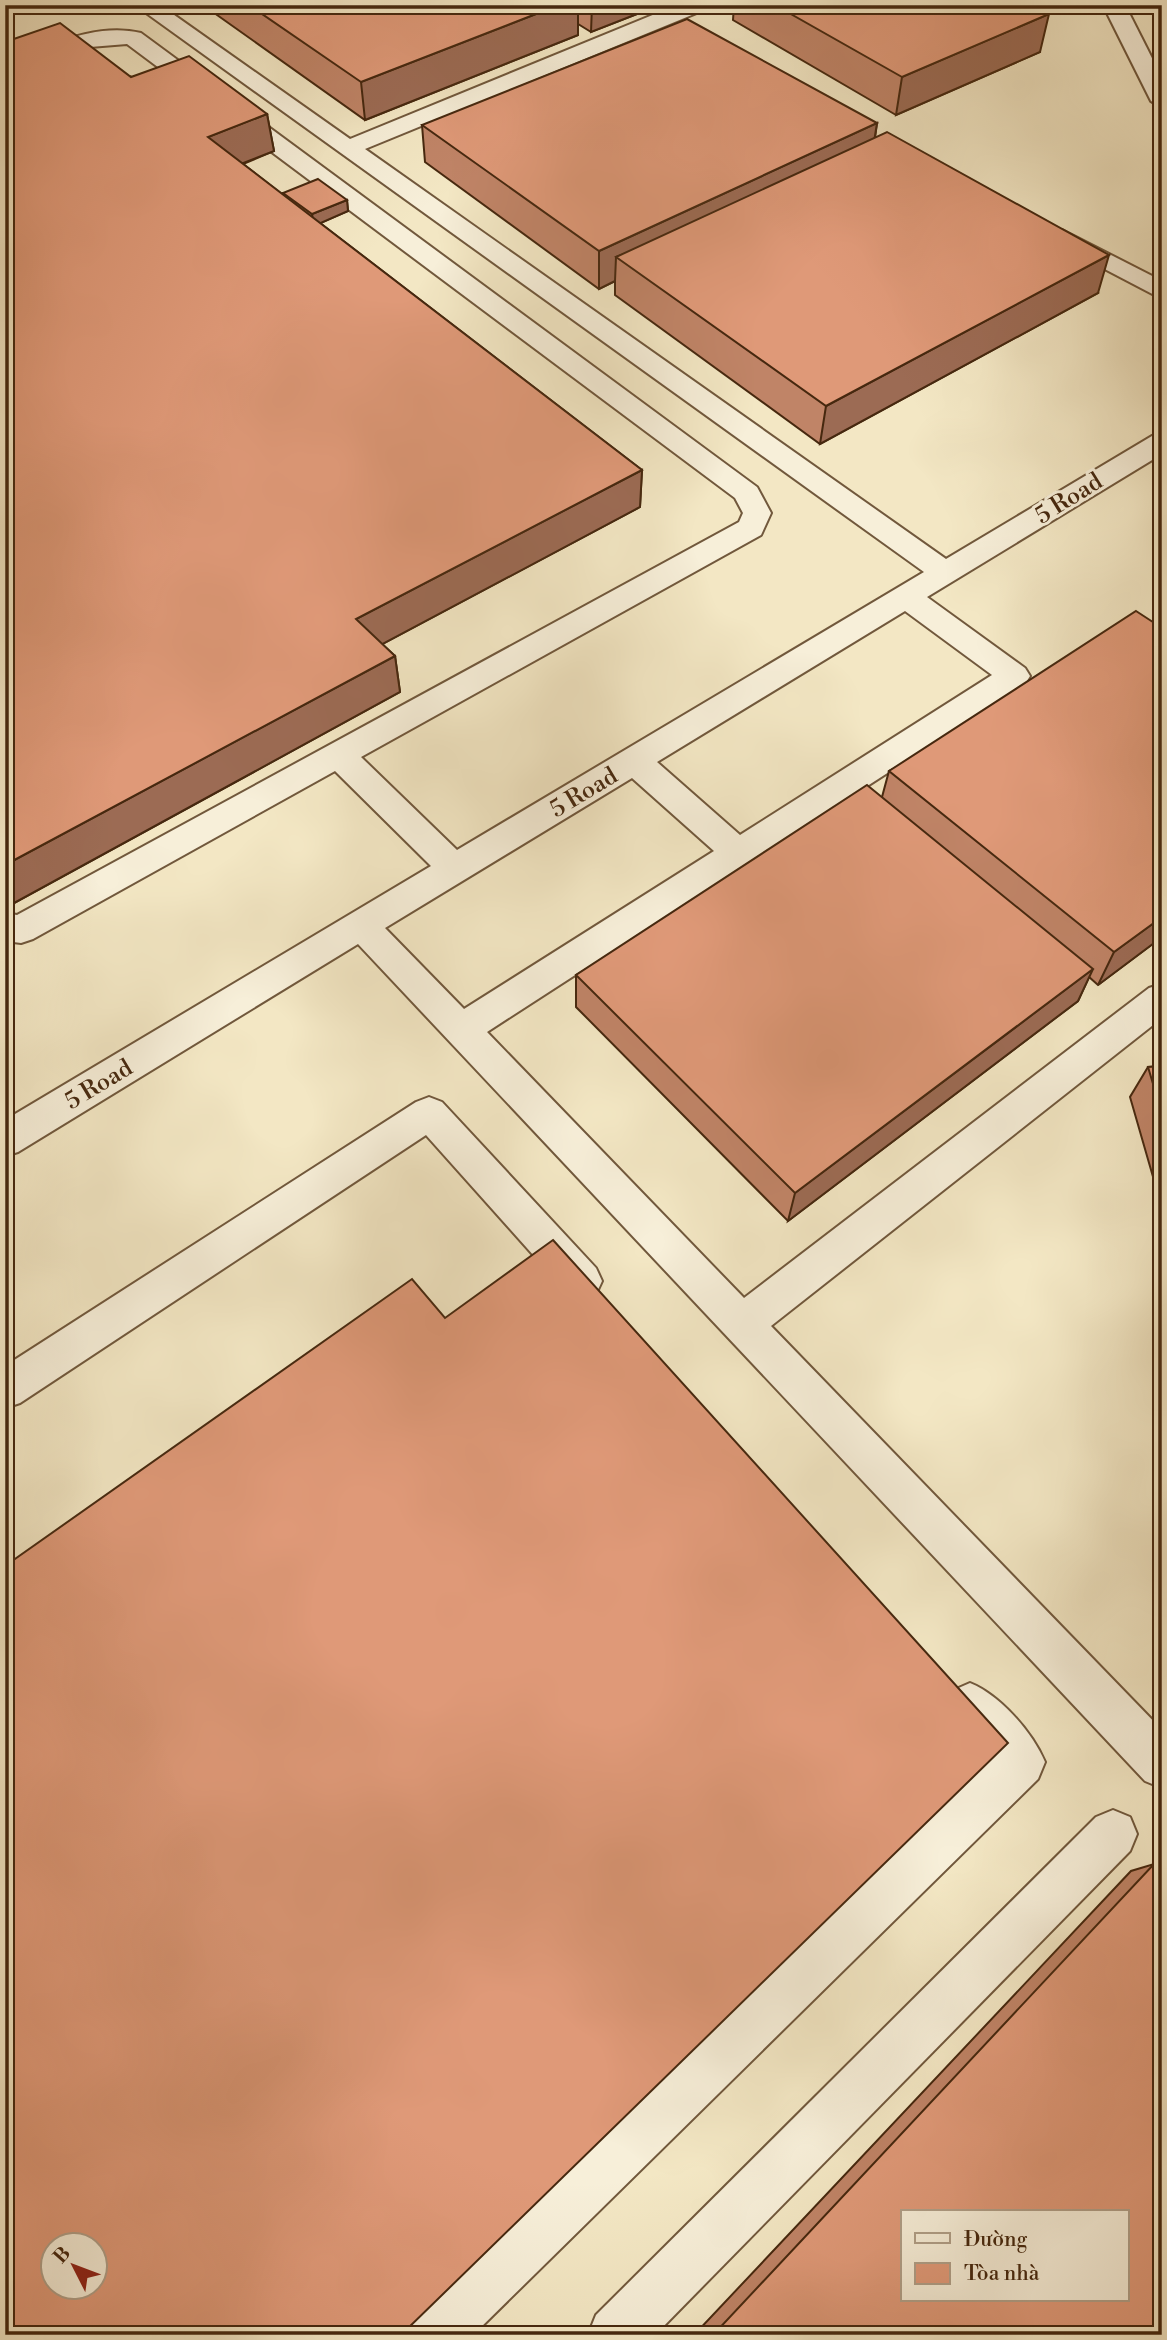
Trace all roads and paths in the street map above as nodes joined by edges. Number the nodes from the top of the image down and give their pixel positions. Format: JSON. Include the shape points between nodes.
{"nodes":[{"id":1,"x":146,"y":5,"type":"edge"},
{"id":2,"x":696,"y":5,"type":"edge"},
{"id":3,"x":1114,"y":5,"type":"edge"},
{"id":4,"x":662,"y":19,"type":"junction"},
{"id":5,"x":687,"y":32,"type":"edge"},
{"id":6,"x":5,"y":70,"type":"edge"},
{"id":7,"x":1162,"y":101,"type":"edge"},
{"id":8,"x":348,"y":148,"type":"junction"},
{"id":9,"x":1040,"y":225,"type":"edge"},
{"id":10,"x":1162,"y":291,"type":"edge"},
{"id":11,"x":1162,"y":442,"type":"edge"},
{"id":12,"x":947,"y":574,"type":"junction"},
{"id":13,"x":908,"y":598,"type":"junction"},
{"id":14,"x":339,"y":755,"type":"junction"},
{"id":15,"x":635,"y":762,"type":"junction"},
{"id":16,"x":739,"y":853,"type":"junction"},
{"id":17,"x":456,"y":870,"type":"junction"},
{"id":18,"x":362,"y":926,"type":"junction"},
{"id":19,"x":5,"y":928,"type":"edge"},
{"id":20,"x":1162,"y":998,"type":"edge"},
{"id":21,"x":461,"y":1030,"type":"junction"},
{"id":22,"x":5,"y":1140,"type":"edge"},
{"id":23,"x":608,"y":1309,"type":"edge"},
{"id":24,"x":740,"y":1325,"type":"junction"},
{"id":25,"x":5,"y":1389,"type":"edge"},
{"id":26,"x":946,"y":1680,"type":"edge"},
{"id":27,"x":1162,"y":1764,"type":"edge"},
{"id":28,"x":1113,"y":1834,"type":"dead end"},
{"id":29,"x":433,"y":2335,"type":"edge"},
{"id":30,"x":616,"y":2335,"type":"edge"}],
"edges":[{"from":1,"to":8,"type":"street"},
{"from":2,"to":4,"type":"street"},
{"from":3,"to":7,"type":"street"},
{"from":4,"to":5,"type":"street"},
{"from":4,"to":8,"type":"street"},
{"from":6,"to":14,"type":"street","via":[[99,37],[118,34],[133,38],[747,494],[757,513],[751,528]]},
{"from":8,"to":12,"type":"street"},
{"from":9,"to":10,"type":"street"},
{"from":11,"to":12,"type":"street","name":"5 Road"},
{"from":12,"to":13,"type":"street","name":"5 Road"},
{"from":13,"to":15,"type":"street","name":"5 Road"},
{"from":13,"to":16,"type":"street","via":[[1014,676]]},
{"from":14,"to":17,"type":"street"},
{"from":14,"to":19,"type":"street","via":[[21,929]]},
{"from":15,"to":16,"type":"street"},
{"from":15,"to":17,"type":"street","name":"5 Road"},
{"from":16,"to":21,"type":"street"},
{"from":17,"to":18,"type":"street","name":"5 Road"},
{"from":18,"to":21,"type":"street"},
{"from":18,"to":22,"type":"street","name":"5 Road"},
{"from":20,"to":24,"type":"street"},
{"from":21,"to":24,"type":"street"},
{"from":23,"to":25,"type":"street","via":[[429,1113]]},
{"from":24,"to":27,"type":"street"},
{"from":26,"to":29,"type":"street","via":[[1021,1762]]},
{"from":28,"to":30,"type":"street"}]}
